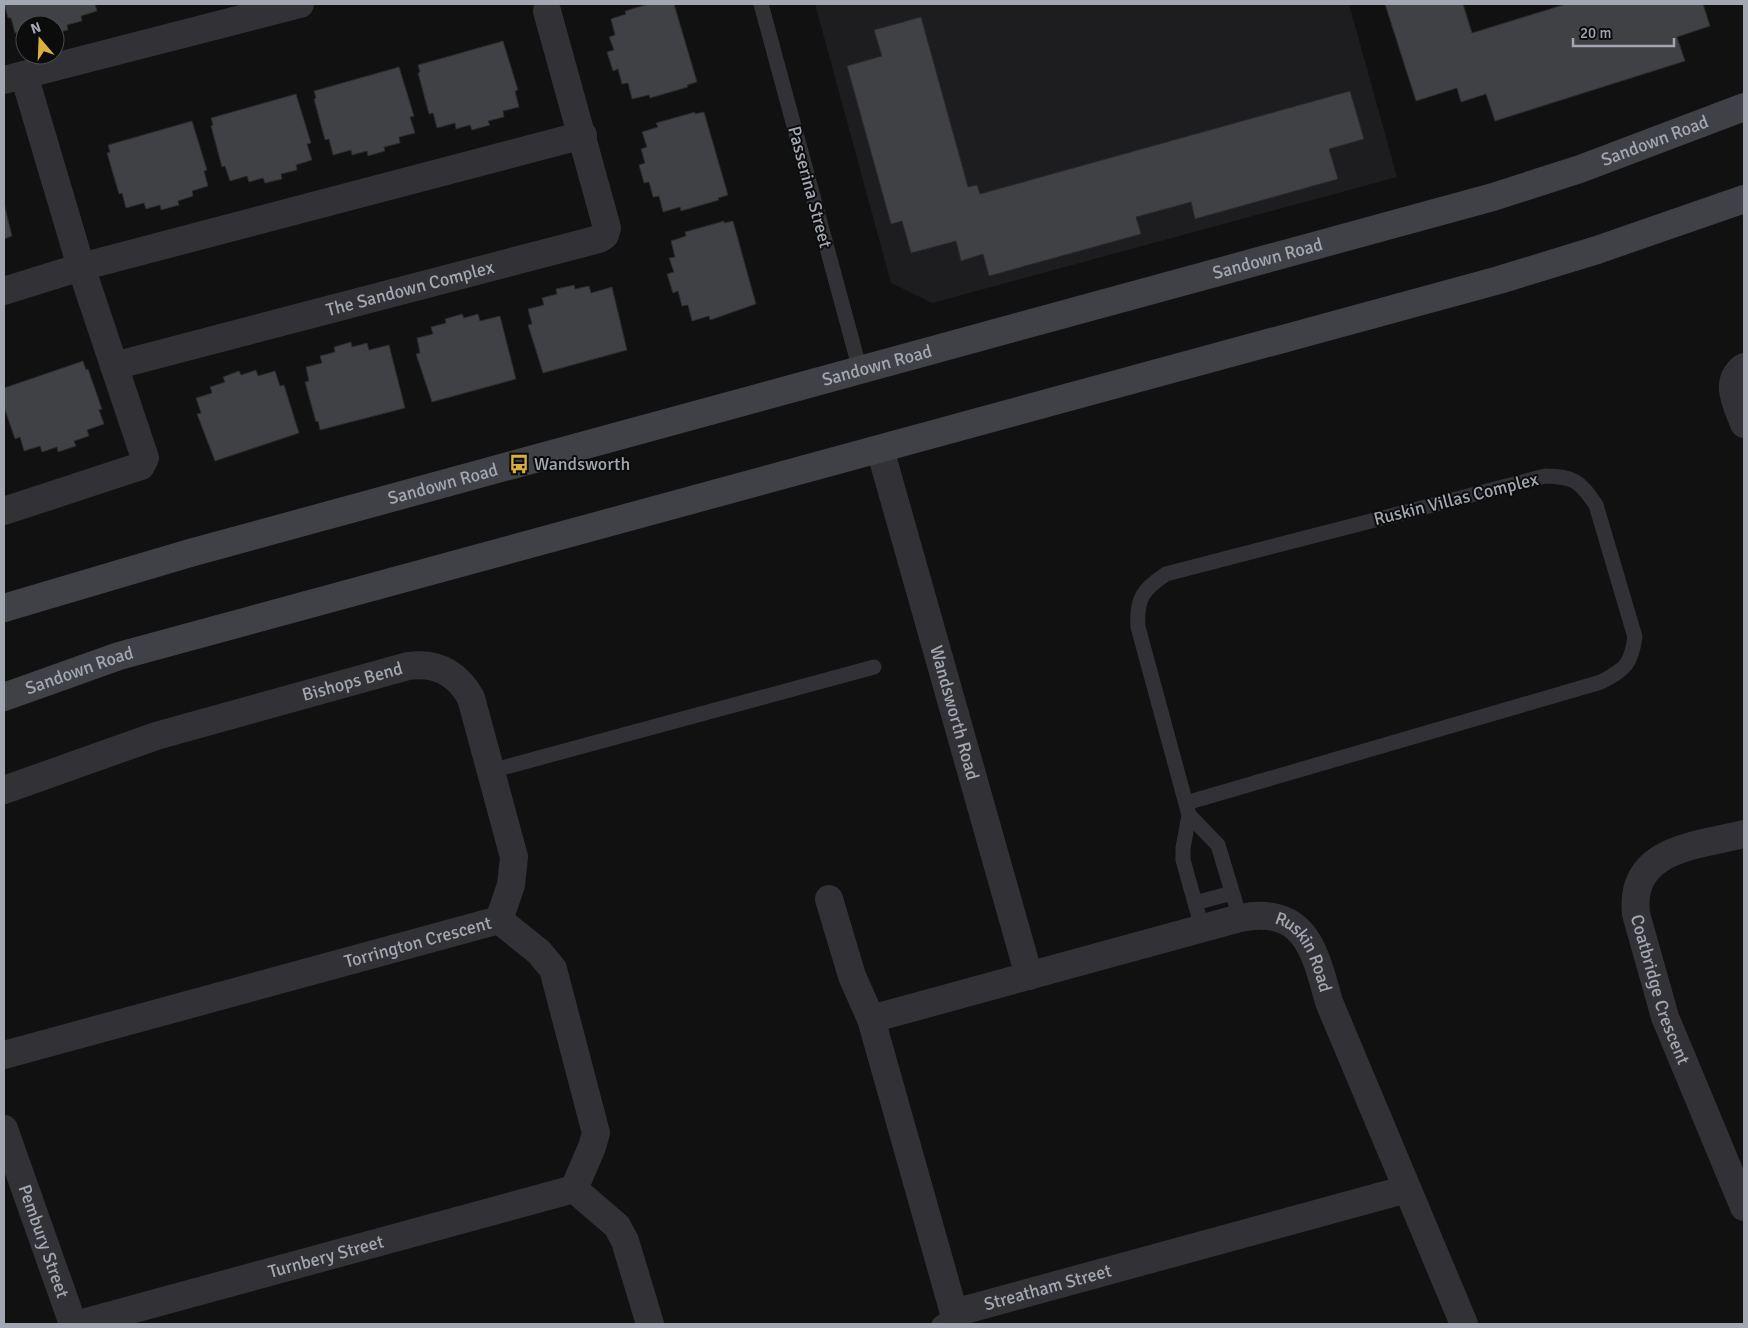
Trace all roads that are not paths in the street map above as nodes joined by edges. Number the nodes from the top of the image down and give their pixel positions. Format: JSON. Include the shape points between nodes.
{"nodes":[{"id":1,"x":300,"y":4,"type":"edge"},
{"id":2,"x":761,"y":4,"type":"edge"},
{"id":3,"x":547,"y":11,"type":"dead end"},
{"id":4,"x":14,"y":78,"type":"edge"},
{"id":5,"x":1744,"y":107,"type":"edge"},
{"id":6,"x":582,"y":135,"type":"junction"},
{"id":7,"x":1744,"y":199,"type":"edge"},
{"id":8,"x":81,"y":266,"type":"junction"},
{"id":9,"x":4,"y":291,"type":"edge"},
{"id":10,"x":114,"y":366,"type":"junction"},
{"id":11,"x":1744,"y":368,"type":"edge"},
{"id":12,"x":860,"y":370,"type":"junction"},
{"id":13,"x":1744,"y":424,"type":"edge"},
{"id":14,"x":880,"y":449,"type":"junction"},
{"id":15,"x":4,"y":511,"type":"edge"},
{"id":16,"x":4,"y":608,"type":"edge"},
{"id":17,"x":874,"y":668,"type":"dead end"},
{"id":18,"x":4,"y":697,"type":"edge"},
{"id":19,"x":491,"y":771,"type":"junction"},
{"id":20,"x":4,"y":790,"type":"edge"},
{"id":21,"x":1188,"y":809,"type":"junction"},
{"id":22,"x":1744,"y":834,"type":"edge"},
{"id":23,"x":830,"y":900,"type":"dead end"},
{"id":24,"x":1236,"y":906,"type":"junction"},
{"id":25,"x":1199,"y":915,"type":"junction"},
{"id":26,"x":499,"y":920,"type":"junction"},
{"id":27,"x":1029,"y":976,"type":"junction"},
{"id":28,"x":871,"y":1019,"type":"junction"},
{"id":29,"x":4,"y":1056,"type":"edge"},
{"id":30,"x":4,"y":1129,"type":"edge"},
{"id":31,"x":574,"y":1189,"type":"junction"},
{"id":32,"x":1407,"y":1189,"type":"junction"},
{"id":33,"x":1744,"y":1206,"type":"edge"},
{"id":34,"x":947,"y":1318,"type":"edge"},
{"id":35,"x":74,"y":1324,"type":"edge"},
{"id":36,"x":79,"y":1324,"type":"edge"},
{"id":37,"x":650,"y":1324,"type":"edge"},
{"id":38,"x":1464,"y":1324,"type":"edge"}],
"edges":[{"from":1,"to":4,"type":"street"},
{"from":2,"to":12,"type":"lane","name":"Passerina Street"},
{"from":3,"to":6,"type":"street","name":"The Sandown Complex"},
{"from":4,"to":8,"type":"street"},
{"from":5,"to":12,"type":"main road","name":"Sandown Road","via":[[1580,169],[1493,197]]},
{"from":6,"to":8,"type":"street"},
{"from":6,"to":10,"type":"street","name":"The Sandown Complex","via":[[607,228],[599,239]]},
{"from":7,"to":14,"type":"main road","name":"Sandown Road","via":[[1500,280]]},
{"from":8,"to":9,"type":"street"},
{"from":8,"to":10,"type":"street"},
{"from":10,"to":15,"type":"street","via":[[145,462]]},
{"from":11,"to":13,"type":"street","via":[[1734,378],[1732,386]]},
{"from":12,"to":16,"type":"main road","name":"Sandown Road","via":[[190,553]]},
{"from":14,"to":18,"type":"main road","name":"Sandown Road","via":[[119,656]]},
{"from":14,"to":27,"type":"street","name":"Wandsworth Road"},
{"from":17,"to":19,"type":"lane"},
{"from":19,"to":20,"type":"street","name":"Bishops Bend","via":[[471,698],[464,687],[444,670],[420,665],[156,736]]},
{"from":19,"to":26,"type":"street","name":"Bishops Bend","via":[[514,857],[511,885]]},
{"from":21,"to":21,"type":"lane","name":"Ruskin Villas Complex","via":[[1138,627],[1137,608],[1152,584],[1166,574],[1544,476],[1569,477],[1583,486],[1596,505],[1636,637],[1632,656],[1622,671],[1601,682]]},
{"from":21,"to":24,"type":"lane","via":[[1218,845]]},
{"from":21,"to":25,"type":"lane","name":"Ruskin Villas Complex","via":[[1183,860]]},
{"from":22,"to":33,"type":"street","name":"Coatbridge Crescent","via":[[1671,852],[1659,859],[1640,878],[1635,902],[1665,1017]]},
{"from":23,"to":28,"type":"street","name":"Streatham Street","via":[[852,976]]},
{"from":24,"to":25,"type":"street","name":"Ruskin Road"},
{"from":24,"to":32,"type":"street","name":"Ruskin Road","via":[[1286,922],[1298,929],[1315,952],[1329,1002]]},
{"from":25,"to":27,"type":"street","name":"Ruskin Road"},
{"from":26,"to":29,"type":"street","name":"Torrington Crescent"},
{"from":26,"to":31,"type":"street","name":"Torrington Crescent","via":[[539,952],[553,969],[596,1133]]},
{"from":27,"to":28,"type":"street","name":"Ruskin Road"},
{"from":28,"to":34,"type":"street","name":"Streatham Street"},
{"from":30,"to":35,"type":"street","name":"Pembury Street"},
{"from":31,"to":36,"type":"street","name":"Turnbery Street"},
{"from":31,"to":37,"type":"street","via":[[611,1220],[625,1241]]},
{"from":32,"to":34,"type":"street","name":"Streatham Street"},
{"from":32,"to":38,"type":"street","name":"Ruskin Road"}]}
